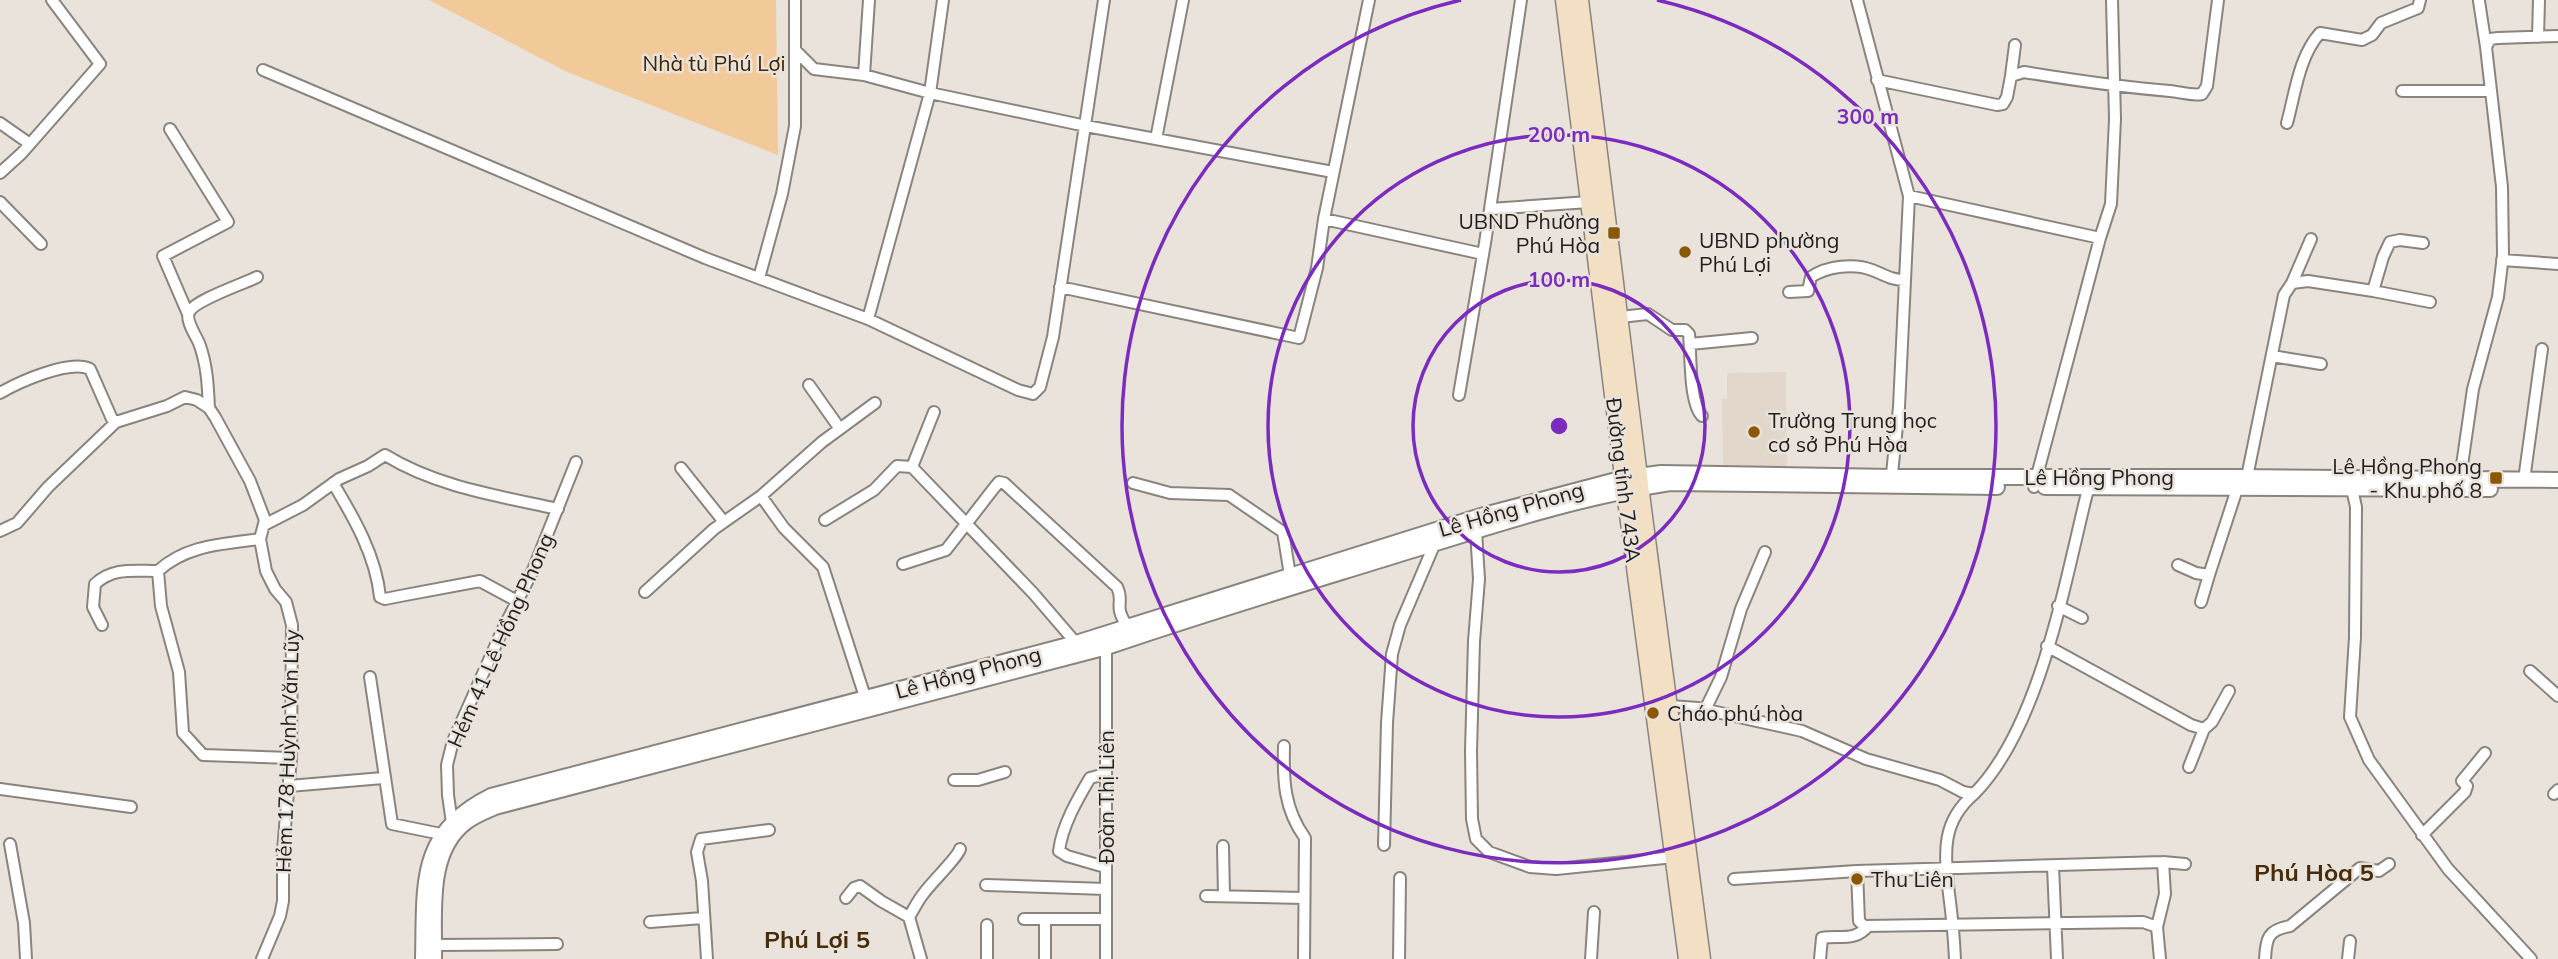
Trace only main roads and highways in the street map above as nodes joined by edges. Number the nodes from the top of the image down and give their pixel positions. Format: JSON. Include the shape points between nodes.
{"nodes":[{"id":1,"x":1564,"y":0,"type":"edge"},
{"id":2,"x":1580,"y":0,"type":"edge"},
{"id":3,"x":1588,"y":128,"type":"junction"},
{"id":4,"x":1604,"y":260,"type":"junction"},
{"id":5,"x":1687,"y":959,"type":"edge"},
{"id":6,"x":1703,"y":959,"type":"edge"}],
"edges":[{"from":1,"to":3,"type":"main road","name":"Đường tỉnh 743A"},
{"from":2,"to":3,"type":"main road","name":"Đường tỉnh 743A"},
{"from":3,"to":4,"type":"main road","name":"Đường tỉnh 743A"},
{"from":3,"to":4,"type":"main road","name":"Đường tỉnh 743A","via":[[1589,202]]},
{"from":4,"to":5,"type":"main road","name":"Đường tỉnh 743A","via":[[1624,485]]},
{"from":4,"to":6,"type":"main road","name":"Đường tỉnh 743A","via":[[1620,317]]}]}
